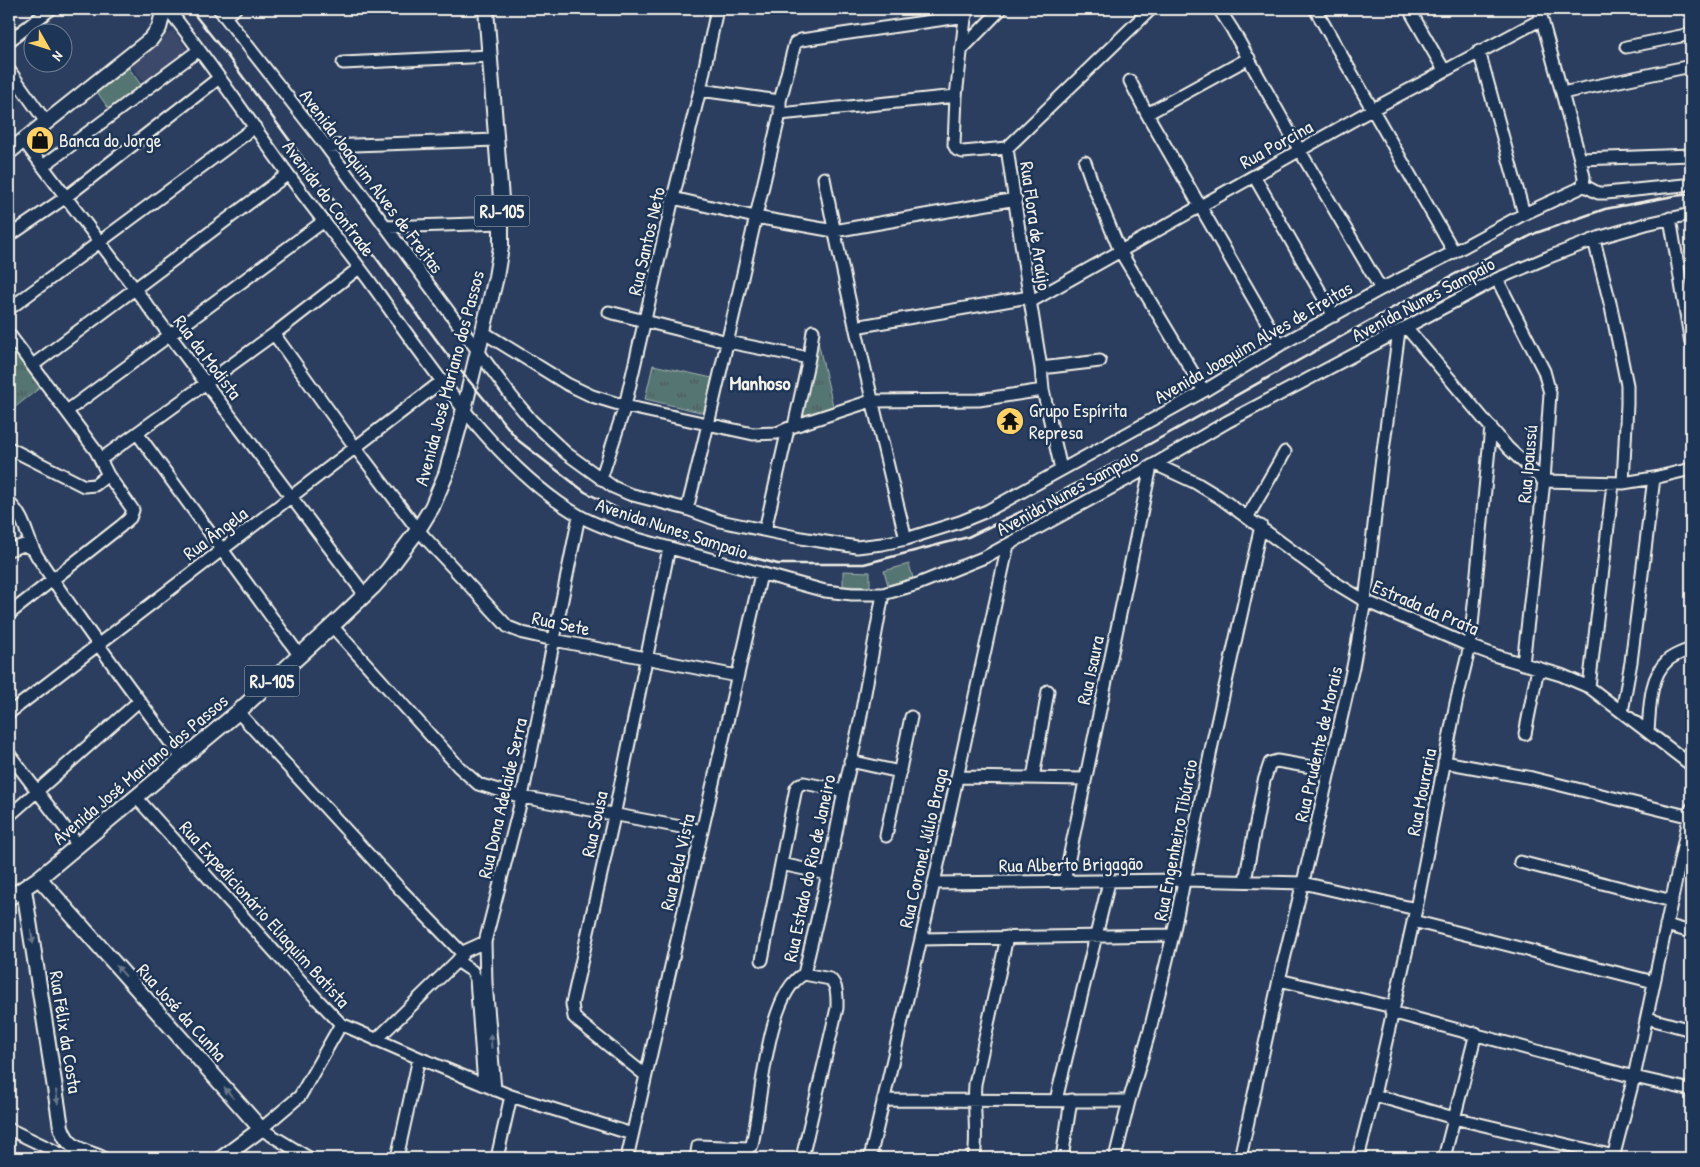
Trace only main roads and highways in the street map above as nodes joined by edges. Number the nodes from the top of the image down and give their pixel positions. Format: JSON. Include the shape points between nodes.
{"nodes":[{"id":1,"x":164,"y":9,"type":"edge"},
{"id":2,"x":486,"y":9,"type":"edge"},
{"id":3,"x":9,"y":152,"type":"edge"},
{"id":4,"x":39,"y":878,"type":"junction"},
{"id":5,"x":24,"y":889,"type":"junction"},
{"id":6,"x":9,"y":898,"type":"edge"},
{"id":7,"x":101,"y":1158,"type":"edge"},
{"id":8,"x":222,"y":1158,"type":"edge"}],
"edges":[{"from":1,"to":3,"type":"main road","via":[[159,28],[151,39]]},
{"from":2,"to":4,"type":"main road","name":"Avenida José Mariano dos Passos","number":"RJ-105","via":[[502,223],[499,262],[464,409],[442,485],[432,507],[388,570],[365,595],[238,712]]},
{"from":4,"to":5,"type":"main road","name":"Avenida José Mariano dos Passos","number":"RJ-105"},
{"from":8,"to":4,"type":"main road","name":"Rua José da Cunha","one_way":true,"via":[[261,1129]]},
{"from":5,"to":6,"type":"main road","name":"Avenida José Mariano dos Passos","number":"RJ-105"},
{"from":5,"to":7,"type":"main road","name":"Rua Félix da Costa","one_way":true,"via":[[61,1127],[69,1143]]}]}
